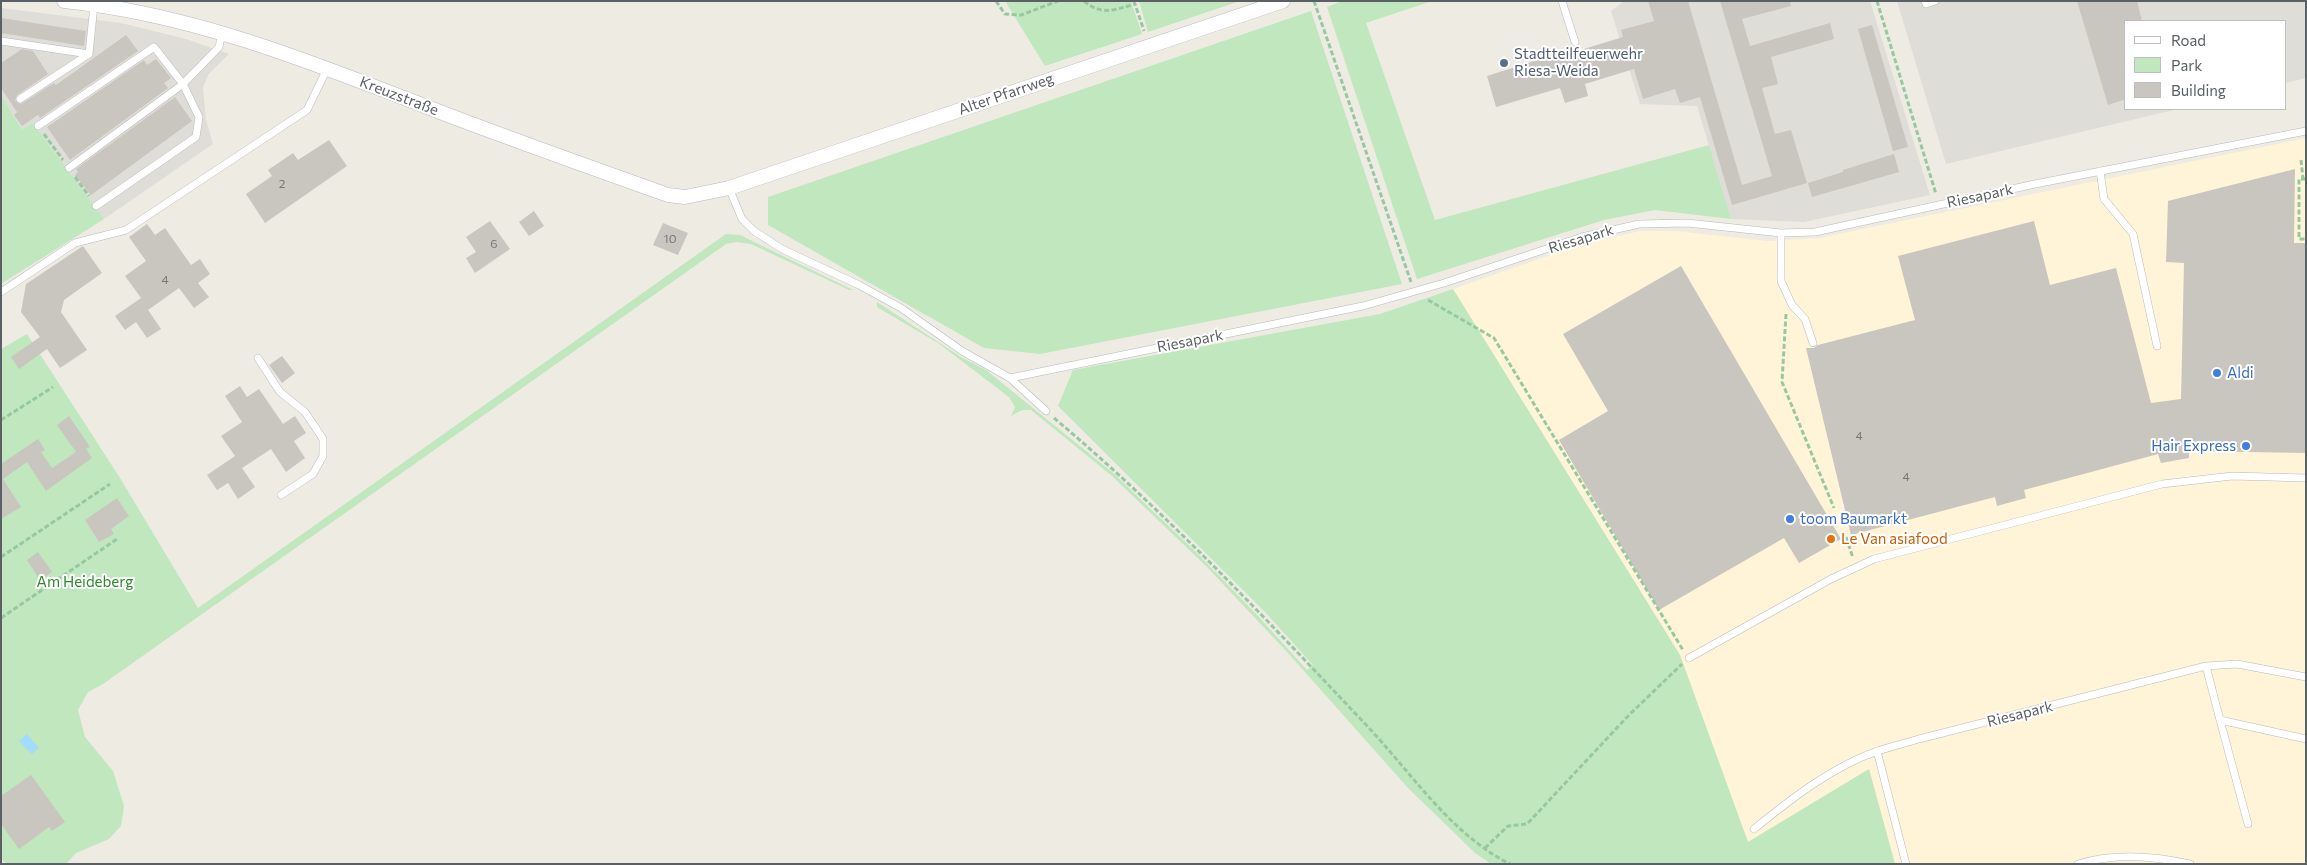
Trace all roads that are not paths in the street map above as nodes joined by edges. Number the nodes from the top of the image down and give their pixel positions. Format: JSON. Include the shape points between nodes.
{"nodes":[{"id":1,"x":64,"y":1,"type":"edge"},
{"id":2,"x":1283,"y":1,"type":"edge"},
{"id":3,"x":1562,"y":1,"type":"edge"},
{"id":4,"x":1925,"y":1,"type":"edge"},
{"id":5,"x":1935,"y":1,"type":"edge"},
{"id":6,"x":94,"y":4,"type":"junction"},
{"id":7,"x":222,"y":33,"type":"junction"},
{"id":8,"x":1,"y":41,"type":"edge"},
{"id":9,"x":1575,"y":42,"type":"dead end"},
{"id":10,"x":90,"y":54,"type":"junction"},
{"id":11,"x":327,"y":68,"type":"junction"},
{"id":12,"x":183,"y":84,"type":"junction"},
{"id":13,"x":20,"y":99,"type":"dead end"},
{"id":14,"x":38,"y":126,"type":"dead end"},
{"id":15,"x":2306,"y":131,"type":"edge"},
{"id":16,"x":69,"y":168,"type":"dead end"},
{"id":17,"x":2100,"y":171,"type":"junction"},
{"id":18,"x":729,"y":188,"type":"junction"},
{"id":19,"x":96,"y":206,"type":"dead end"},
{"id":20,"x":1781,"y":233,"type":"junction"},
{"id":21,"x":1,"y":292,"type":"edge"},
{"id":22,"x":1813,"y":342,"type":"dead end"},
{"id":23,"x":2157,"y":346,"type":"dead end"},
{"id":24,"x":258,"y":358,"type":"dead end"},
{"id":25,"x":1010,"y":378,"type":"junction"},
{"id":26,"x":1046,"y":411,"type":"road end"},
{"id":27,"x":2306,"y":478,"type":"edge"},
{"id":28,"x":281,"y":495,"type":"dead end"},
{"id":29,"x":1689,"y":658,"type":"road end"},
{"id":30,"x":2206,"y":666,"type":"junction"},
{"id":31,"x":2306,"y":677,"type":"edge"},
{"id":32,"x":2220,"y":720,"type":"junction"},
{"id":33,"x":2306,"y":739,"type":"edge"},
{"id":34,"x":1877,"y":751,"type":"junction"},
{"id":35,"x":2248,"y":824,"type":"dead end"},
{"id":36,"x":1754,"y":828,"type":"dead end"},
{"id":37,"x":1906,"y":864,"type":"edge"},
{"id":38,"x":2078,"y":864,"type":"edge"},
{"id":39,"x":2190,"y":864,"type":"edge"}],
"edges":[{"from":1,"to":6,"type":"street","name":"Kreuzstraße"},
{"from":2,"to":18,"type":"street","name":"Alter Pfarrweg"},
{"from":3,"to":9,"type":"lane"},
{"from":4,"to":5,"type":"lane","via":[[1926,4]]},
{"from":6,"to":7,"type":"street","name":"Kreuzstraße"},
{"from":6,"to":10,"type":"lane"},
{"from":7,"to":11,"type":"street","name":"Kreuzstraße"},
{"from":7,"to":12,"type":"lane","via":[[219,47]]},
{"from":8,"to":10,"type":"lane"},
{"from":10,"to":13,"type":"lane"},
{"from":11,"to":18,"type":"street","name":"Kreuzstraße","via":[[541,151],[668,195],[685,197]]},
{"from":11,"to":21,"type":"lane","via":[[307,110],[126,230],[75,243]]},
{"from":12,"to":14,"type":"lane","via":[[154,47]]},
{"from":12,"to":16,"type":"lane"},
{"from":12,"to":19,"type":"lane","via":[[199,117],[196,137]]},
{"from":15,"to":17,"type":"lane","name":"Riesapark"},
{"from":17,"to":20,"type":"lane","name":"Riesapark","via":[[1815,232]]},
{"from":17,"to":23,"type":"lane","via":[[2104,199],[2133,234]]},
{"from":18,"to":25,"type":"lane","via":[[742,219],[754,231],[782,249],[901,308],[962,351]]},
{"from":20,"to":22,"type":"lane","via":[[1781,281],[1792,305],[1805,320]]},
{"from":20,"to":25,"type":"lane","name":"Riesapark","via":[[1688,223],[1639,224],[1582,237],[1414,292],[1328,314]]},
{"from":24,"to":28,"type":"lane","via":[[280,392],[305,412],[323,439],[323,456],[313,474]]},
{"from":25,"to":26,"type":"lane"},
{"from":27,"to":29,"type":"lane","via":[[2232,476],[2162,484],[1874,559]]},
{"from":30,"to":31,"type":"lane","name":"Riesapark","via":[[2237,664]]},
{"from":30,"to":32,"type":"lane"},
{"from":30,"to":34,"type":"lane","name":"Riesapark"},
{"from":32,"to":33,"type":"lane"},
{"from":32,"to":35,"type":"lane"},
{"from":34,"to":36,"type":"lane","name":"Riesapark","via":[[1801,793]]},
{"from":34,"to":37,"type":"lane"},
{"from":38,"to":39,"type":"lane","via":[[2125,856]]}]}
